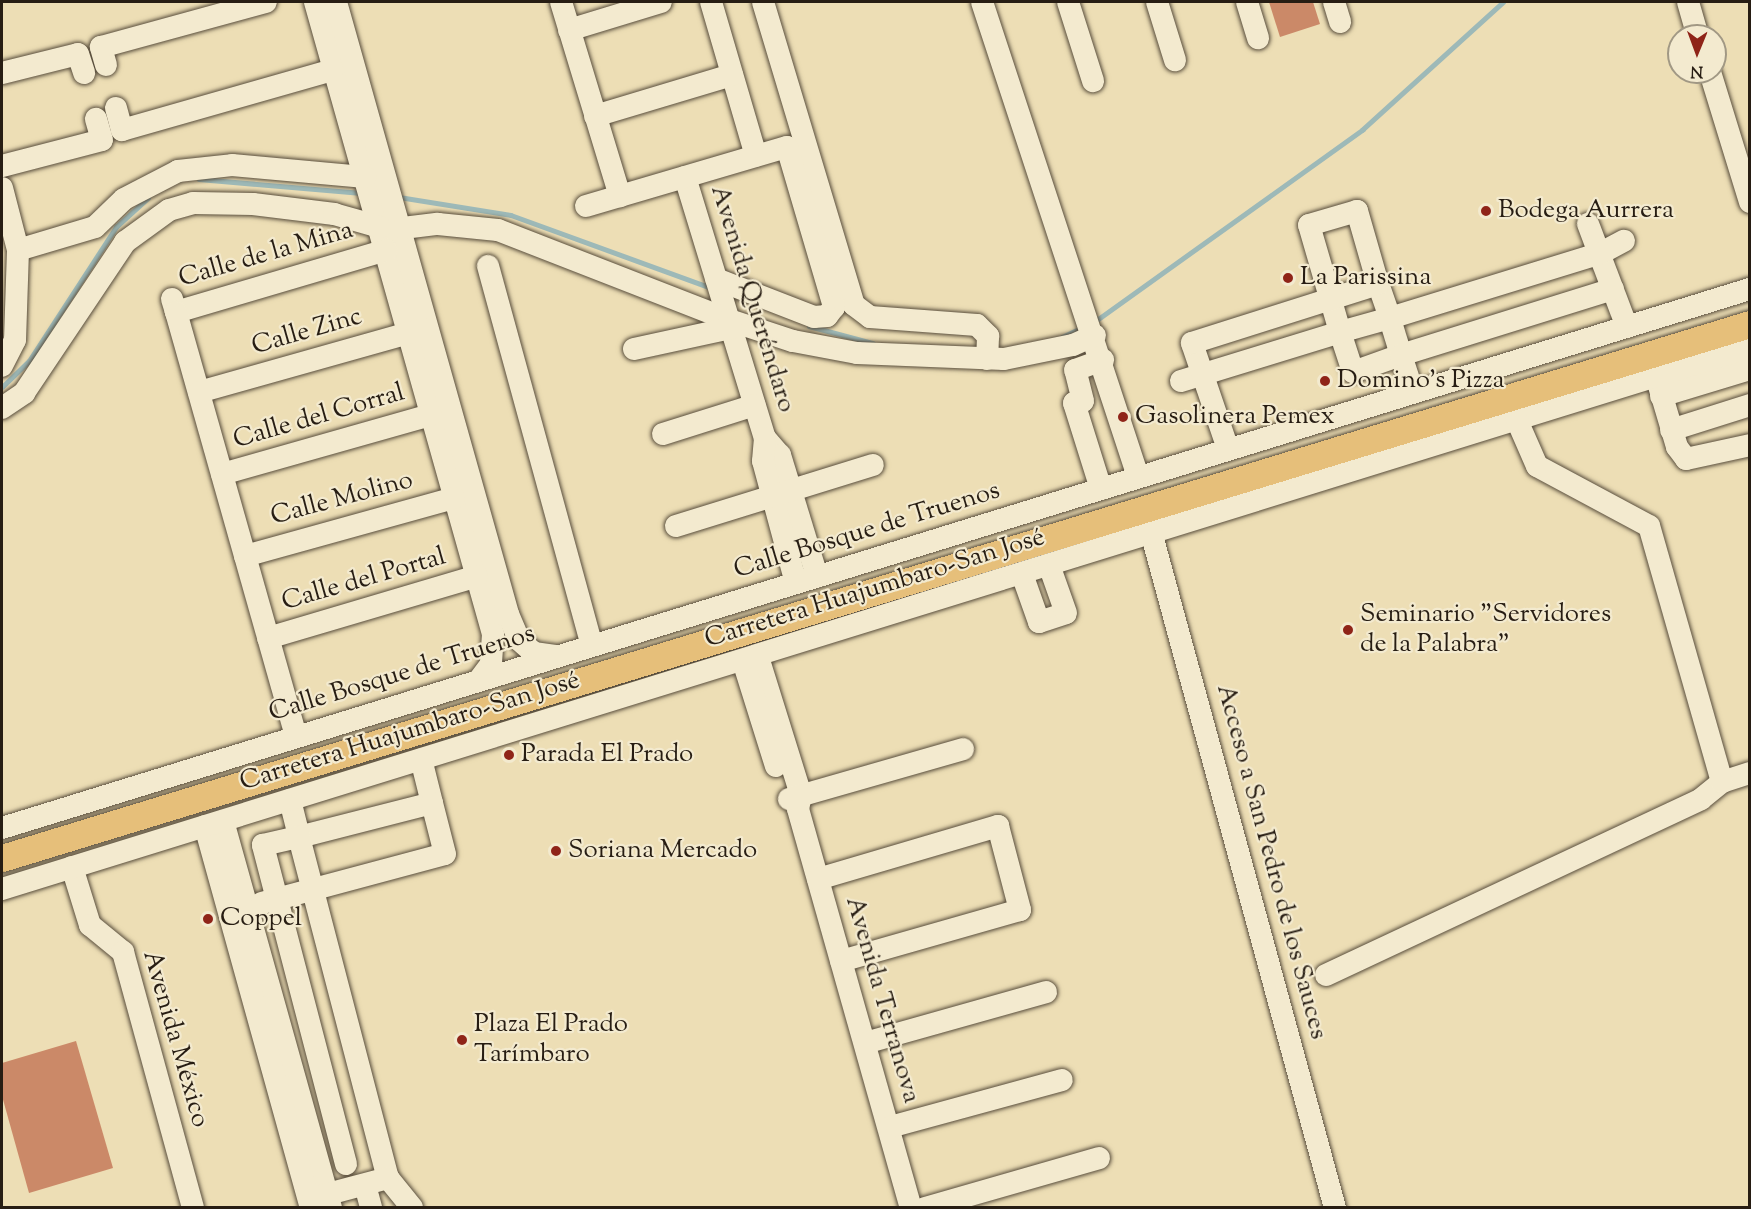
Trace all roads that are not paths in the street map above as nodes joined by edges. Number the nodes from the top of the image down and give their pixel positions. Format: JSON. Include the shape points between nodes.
{"nodes":[{"id":1,"x":266,"y":2,"type":"edge"},
{"id":2,"x":315,"y":2,"type":"edge"},
{"id":3,"x":336,"y":2,"type":"edge"},
{"id":4,"x":561,"y":2,"type":"edge"},
{"id":5,"x":661,"y":2,"type":"edge"},
{"id":6,"x":711,"y":2,"type":"edge"},
{"id":7,"x":763,"y":2,"type":"edge"},
{"id":8,"x":982,"y":2,"type":"edge"},
{"id":9,"x":1068,"y":2,"type":"edge"},
{"id":10,"x":1157,"y":2,"type":"edge"},
{"id":11,"x":1247,"y":2,"type":"edge"},
{"id":12,"x":1688,"y":2,"type":"edge"},
{"id":13,"x":1694,"y":24,"type":"edge"},
{"id":14,"x":569,"y":30,"type":"junction"},
{"id":15,"x":1258,"y":38,"type":"dead end"},
{"id":16,"x":1175,"y":60,"type":"dead end"},
{"id":17,"x":106,"y":65,"type":"dead end"},
{"id":18,"x":333,"y":70,"type":"junction"},
{"id":19,"x":84,"y":73,"type":"dead end"},
{"id":20,"x":2,"y":74,"type":"edge"},
{"id":21,"x":732,"y":75,"type":"junction"},
{"id":22,"x":1093,"y":81,"type":"dead end"},
{"id":23,"x":1714,"y":84,"type":"edge"},
{"id":24,"x":116,"y":108,"type":"dead end"},
{"id":25,"x":596,"y":116,"type":"junction"},
{"id":26,"x":96,"y":119,"type":"dead end"},
{"id":27,"x":756,"y":156,"type":"junction"},
{"id":28,"x":2,"y":166,"type":"edge"},
{"id":29,"x":685,"y":177,"type":"junction"},
{"id":30,"x":367,"y":183,"type":"junction"},
{"id":31,"x":2,"y":188,"type":"edge"},
{"id":32,"x":620,"y":196,"type":"junction"},
{"id":33,"x":1749,"y":202,"type":"edge"},
{"id":34,"x":586,"y":206,"type":"dead end"},
{"id":35,"x":378,"y":220,"type":"junction"},
{"id":36,"x":401,"y":221,"type":"junction"},
{"id":37,"x":1588,"y":224,"type":"dead end"},
{"id":38,"x":1624,"y":241,"type":"dead end"},
{"id":39,"x":18,"y":250,"type":"junction"},
{"id":40,"x":386,"y":250,"type":"junction"},
{"id":41,"x":1601,"y":253,"type":"junction"},
{"id":42,"x":488,"y":266,"type":"dead end"},
{"id":43,"x":718,"y":284,"type":"junction"},
{"id":44,"x":1378,"y":284,"type":"junction"},
{"id":45,"x":1613,"y":289,"type":"junction"},
{"id":46,"x":1749,"y":289,"type":"edge"},
{"id":47,"x":1329,"y":299,"type":"junction"},
{"id":48,"x":1390,"y":318,"type":"junction"},
{"id":49,"x":728,"y":320,"type":"junction"},
{"id":50,"x":1749,"y":324,"type":"edge"},
{"id":51,"x":431,"y":327,"type":"junction"},
{"id":52,"x":1628,"y":327,"type":"junction"},
{"id":53,"x":1093,"y":329,"type":"junction"},
{"id":54,"x":1340,"y":332,"type":"junction"},
{"id":55,"x":409,"y":333,"type":"junction"},
{"id":56,"x":1749,"y":347,"type":"edge"},
{"id":57,"x":634,"y":349,"type":"dead end"},
{"id":58,"x":988,"y":350,"type":"junction"},
{"id":59,"x":1401,"y":356,"type":"junction"},
{"id":60,"x":1103,"y":360,"type":"junction"},
{"id":61,"x":2,"y":366,"type":"edge"},
{"id":62,"x":1749,"y":369,"type":"edge"},
{"id":63,"x":1203,"y":375,"type":"junction"},
{"id":64,"x":1181,"y":381,"type":"dead end"},
{"id":65,"x":1659,"y":386,"type":"junction"},
{"id":66,"x":199,"y":392,"type":"junction"},
{"id":67,"x":1413,"y":392,"type":"junction"},
{"id":68,"x":755,"y":405,"type":"junction"},
{"id":69,"x":1749,"y":405,"type":"edge"},
{"id":70,"x":2,"y":408,"type":"edge"},
{"id":71,"x":430,"y":415,"type":"junction"},
{"id":72,"x":1516,"y":418,"type":"junction"},
{"id":73,"x":1671,"y":430,"type":"junction"},
{"id":74,"x":1124,"y":432,"type":"junction"},
{"id":75,"x":663,"y":434,"type":"dead end"},
{"id":76,"x":1088,"y":445,"type":"junction"},
{"id":77,"x":1749,"y":445,"type":"edge"},
{"id":78,"x":1228,"y":449,"type":"junction"},
{"id":79,"x":873,"y":465,"type":"dead end"},
{"id":80,"x":222,"y":474,"type":"junction"},
{"id":81,"x":1138,"y":477,"type":"junction"},
{"id":82,"x":1101,"y":489,"type":"junction"},
{"id":83,"x":781,"y":494,"type":"junction"},
{"id":84,"x":454,"y":498,"type":"junction"},
{"id":85,"x":1012,"y":517,"type":"junction"},
{"id":86,"x":676,"y":526,"type":"dead end"},
{"id":87,"x":1151,"y":532,"type":"junction"},
{"id":88,"x":1011,"y":547,"type":"junction"},
{"id":89,"x":894,"y":552,"type":"junction"},
{"id":90,"x":245,"y":556,"type":"junction"},
{"id":91,"x":1049,"y":565,"type":"junction"},
{"id":92,"x":1024,"y":573,"type":"junction"},
{"id":93,"x":477,"y":576,"type":"junction"},
{"id":94,"x":909,"y":578,"type":"junction"},
{"id":95,"x":806,"y":579,"type":"junction"},
{"id":96,"x":907,"y":609,"type":"junction"},
{"id":97,"x":498,"y":616,"type":"junction"},
{"id":98,"x":268,"y":638,"type":"junction"},
{"id":99,"x":592,"y":645,"type":"junction"},
{"id":100,"x":557,"y":656,"type":"junction"},
{"id":101,"x":751,"y":659,"type":"junction"},
{"id":102,"x":478,"y":681,"type":"junction"},
{"id":103,"x":333,"y":724,"type":"junction"},
{"id":104,"x":296,"y":736,"type":"junction"},
{"id":105,"x":963,"y":749,"type":"dead end"},
{"id":106,"x":331,"y":756,"type":"junction"},
{"id":107,"x":421,"y":759,"type":"junction"},
{"id":108,"x":1749,"y":773,"type":"edge"},
{"id":109,"x":350,"y":781,"type":"junction"},
{"id":110,"x":1722,"y":782,"type":"junction"},
{"id":111,"x":290,"y":800,"type":"junction"},
{"id":112,"x":795,"y":801,"type":"junction"},
{"id":113,"x":80,"y":803,"type":"junction"},
{"id":114,"x":432,"y":803,"type":"junction"},
{"id":115,"x":39,"y":817,"type":"junction"},
{"id":116,"x":214,"y":824,"type":"junction"},
{"id":117,"x":2,"y":828,"type":"edge"},
{"id":118,"x":299,"y":837,"type":"junction"},
{"id":119,"x":67,"y":838,"type":"junction"},
{"id":120,"x":2,"y":858,"type":"edge"},
{"id":121,"x":72,"y":867,"type":"junction"},
{"id":122,"x":818,"y":879,"type":"junction"},
{"id":123,"x":2,"y":888,"type":"edge"},
{"id":124,"x":312,"y":890,"type":"junction"},
{"id":125,"x":274,"y":899,"type":"junction"},
{"id":126,"x":238,"y":910,"type":"junction"},
{"id":127,"x":841,"y":961,"type":"junction"},
{"id":128,"x":333,"y":975,"type":"junction"},
{"id":129,"x":1326,"y":975,"type":"dead end"},
{"id":130,"x":298,"y":985,"type":"junction"},
{"id":131,"x":1046,"y":992,"type":"dead end"},
{"id":132,"x":261,"y":995,"type":"junction"},
{"id":133,"x":865,"y":1043,"type":"junction"},
{"id":134,"x":1062,"y":1080,"type":"dead end"},
{"id":135,"x":890,"y":1127,"type":"junction"},
{"id":136,"x":381,"y":1152,"type":"junction"},
{"id":137,"x":1099,"y":1158,"type":"dead end"},
{"id":138,"x":326,"y":1170,"type":"junction"},
{"id":139,"x":388,"y":1178,"type":"junction"},
{"id":140,"x":365,"y":1185,"type":"junction"},
{"id":141,"x":324,"y":1200,"type":"edge"},
{"id":142,"x":193,"y":1208,"type":"edge"},
{"id":143,"x":371,"y":1208,"type":"edge"},
{"id":144,"x":412,"y":1208,"type":"edge"},
{"id":145,"x":911,"y":1208,"type":"edge"},
{"id":146,"x":925,"y":1208,"type":"edge"},
{"id":147,"x":1335,"y":1208,"type":"edge"}],
"edges":[{"from":1,"to":17,"type":"street","via":[[101,46]]},
{"from":2,"to":18,"type":"street"},
{"from":3,"to":36,"type":"street"},
{"from":4,"to":14,"type":"street"},
{"from":5,"to":14,"type":"street"},
{"from":6,"to":21,"type":"street"},
{"from":7,"to":58,"type":"street","via":[[854,305],[870,317],[976,325]]},
{"from":8,"to":53,"type":"street"},
{"from":9,"to":22,"type":"street"},
{"from":10,"to":16,"type":"street"},
{"from":11,"to":15,"type":"street"},
{"from":12,"to":13,"type":"street"},
{"from":14,"to":25,"type":"street"},
{"from":18,"to":24,"type":"street","via":[[122,130]]},
{"from":18,"to":30,"type":"street"},
{"from":19,"to":20,"type":"street","via":[[78,54]]},
{"from":21,"to":25,"type":"street"},
{"from":21,"to":27,"type":"street"},
{"from":23,"to":33,"type":"street"},
{"from":25,"to":32,"type":"street"},
{"from":26,"to":28,"type":"street","via":[[102,140]]},
{"from":27,"to":29,"type":"street"},
{"from":27,"to":43,"type":"street","via":[[787,147],[834,307],[827,316],[814,317]]},
{"from":29,"to":32,"type":"street"},
{"from":29,"to":43,"type":"street","name":"Avenida Queréndaro"},
{"from":30,"to":35,"type":"street"},
{"from":30,"to":39,"type":"street","via":[[232,165],[178,171],[124,199],[94,227]]},
{"from":31,"to":39,"type":"street"},
{"from":32,"to":34,"type":"street"},
{"from":35,"to":40,"type":"street"},
{"from":35,"to":70,"type":"street","via":[[254,204],[193,203],[169,210],[125,242],[24,393]]},
{"from":36,"to":49,"type":"street","via":[[498,231]]},
{"from":36,"to":51,"type":"street"},
{"from":37,"to":41,"type":"street"},
{"from":38,"to":41,"type":"street"},
{"from":39,"to":61,"type":"street","via":[[15,340]]},
{"from":40,"to":55,"type":"street"},
{"from":40,"to":66,"type":"street","name":"Calle de la Mina","via":[[174,304]]},
{"from":41,"to":45,"type":"street"},
{"from":41,"to":48,"type":"street"},
{"from":42,"to":99,"type":"street"},
{"from":43,"to":49,"type":"street","name":"Avenida Queréndaro"},
{"from":44,"to":47,"type":"street"},
{"from":44,"to":47,"type":"street","via":[[1357,211],[1309,225]]},
{"from":44,"to":48,"type":"street"},
{"from":45,"to":52,"type":"street"},
{"from":45,"to":59,"type":"street"},
{"from":46,"to":52,"type":"street","name":"Calle Bosque de Truenos"},
{"from":47,"to":54,"type":"street"},
{"from":47,"to":63,"type":"street","via":[[1192,344]]},
{"from":48,"to":54,"type":"street"},
{"from":48,"to":59,"type":"street"},
{"from":49,"to":57,"type":"street"},
{"from":49,"to":58,"type":"street","via":[[793,341],[857,353]]},
{"from":49,"to":68,"type":"street","name":"Avenida Queréndaro"},
{"from":50,"to":88,"type":"main road","name":"Carretera Huajumbaro-San José"},
{"from":51,"to":55,"type":"street","name":"Calle Zinc"},
{"from":51,"to":97,"type":"street"},
{"from":52,"to":67,"type":"street","name":"Calle Bosque de Truenos"},
{"from":53,"to":58,"type":"street","via":[[1073,345]]},
{"from":53,"to":60,"type":"street"},
{"from":54,"to":59,"type":"street","via":[[1353,372]]},
{"from":54,"to":63,"type":"street"},
{"from":55,"to":66,"type":"street","name":"Calle Zinc"},
{"from":55,"to":71,"type":"street"},
{"from":56,"to":65,"type":"street"},
{"from":59,"to":67,"type":"street"},
{"from":60,"to":74,"type":"street"},
{"from":60,"to":76,"type":"street","via":[[1075,370],[1083,400],[1074,403]]},
{"from":62,"to":65,"type":"street"},
{"from":63,"to":64,"type":"street"},
{"from":63,"to":78,"type":"street"},
{"from":65,"to":72,"type":"street"},
{"from":65,"to":73,"type":"street"},
{"from":66,"to":80,"type":"street"},
{"from":67,"to":78,"type":"street","name":"Calle Bosque de Truenos"},
{"from":68,"to":75,"type":"street"},
{"from":68,"to":83,"type":"street","name":"Avenida Queréndaro","via":[[765,438],[780,456]]},
{"from":69,"to":73,"type":"street"},
{"from":71,"to":80,"type":"street","name":"Calle del Corral"},
{"from":71,"to":84,"type":"street"},
{"from":72,"to":87,"type":"street"},
{"from":72,"to":110,"type":"street","via":[[1537,466],[1649,526]]},
{"from":73,"to":77,"type":"street","via":[[1677,447],[1695,461]]},
{"from":74,"to":76,"type":"street"},
{"from":74,"to":81,"type":"street"},
{"from":76,"to":82,"type":"street"},
{"from":78,"to":81,"type":"street","name":"Calle Bosque de Truenos"},
{"from":79,"to":83,"type":"street"},
{"from":80,"to":90,"type":"street"},
{"from":81,"to":82,"type":"street","name":"Calle Bosque de Truenos"},
{"from":82,"to":85,"type":"street","name":"Calle Bosque de Truenos"},
{"from":83,"to":86,"type":"street"},
{"from":83,"to":95,"type":"street","name":"Avenida Queréndaro"},
{"from":84,"to":90,"type":"street","name":"Calle Molino"},
{"from":84,"to":93,"type":"street"},
{"from":85,"to":88,"type":"street"},
{"from":85,"to":89,"type":"street","name":"Calle Bosque de Truenos"},
{"from":87,"to":91,"type":"street"},
{"from":87,"to":147,"type":"street","name":"Acceso a San Pedro de los Sauces"},
{"from":88,"to":92,"type":"street"},
{"from":88,"to":94,"type":"main road","name":"Carretera Huajumbaro-San José"},
{"from":89,"to":94,"type":"street"},
{"from":89,"to":95,"type":"street","name":"Calle Bosque de Truenos"},
{"from":90,"to":98,"type":"street"},
{"from":91,"to":92,"type":"street"},
{"from":91,"to":92,"type":"street","via":[[1059,591],[1031,600]]},
{"from":92,"to":96,"type":"street"},
{"from":93,"to":97,"type":"street"},
{"from":93,"to":98,"type":"street","name":"Calle del Portal"},
{"from":94,"to":96,"type":"street"},
{"from":94,"to":106,"type":"main road","name":"Carretera Huajumbaro-San José"},
{"from":95,"to":99,"type":"street","name":"Calle Bosque de Truenos"},
{"from":96,"to":101,"type":"street"},
{"from":97,"to":100,"type":"street","via":[[534,653]]},
{"from":97,"to":102,"type":"street","via":[[493,656]]},
{"from":98,"to":104,"type":"street"},
{"from":99,"to":100,"type":"street","name":"Calle Bosque de Truenos"},
{"from":100,"to":102,"type":"street","name":"Calle Bosque de Truenos"},
{"from":101,"to":107,"type":"street"},
{"from":101,"to":112,"type":"street","name":"Avenida Terranova"},
{"from":102,"to":103,"type":"street","name":"Calle Bosque de Truenos"},
{"from":103,"to":104,"type":"street","name":"Calle Bosque de Truenos"},
{"from":103,"to":106,"type":"street"},
{"from":104,"to":113,"type":"street","name":"Calle Bosque de Truenos"},
{"from":105,"to":112,"type":"street"},
{"from":106,"to":109,"type":"street"},
{"from":106,"to":119,"type":"main road","name":"Carretera Huajumbaro-San José"},
{"from":107,"to":109,"type":"street"},
{"from":107,"to":114,"type":"street"},
{"from":108,"to":110,"type":"street"},
{"from":109,"to":111,"type":"street"},
{"from":110,"to":129,"type":"street","via":[[1701,799]]},
{"from":111,"to":116,"type":"street"},
{"from":111,"to":118,"type":"street"},
{"from":112,"to":122,"type":"street","name":"Avenida Terranova"},
{"from":113,"to":115,"type":"street","name":"Calle Bosque de Truenos"},
{"from":113,"to":119,"type":"street"},
{"from":114,"to":118,"type":"street"},
{"from":114,"to":124,"type":"street","via":[[445,854]]},
{"from":115,"to":117,"type":"street","name":"Calle Bosque de Truenos"},
{"from":115,"to":119,"type":"street"},
{"from":116,"to":121,"type":"street"},
{"from":116,"to":126,"type":"street"},
{"from":118,"to":124,"type":"street"},
{"from":118,"to":125,"type":"street","via":[[263,845]]},
{"from":119,"to":120,"type":"main road","name":"Carretera Huajumbaro-San José"},
{"from":119,"to":121,"type":"street"},
{"from":119,"to":121,"type":"street"},
{"from":121,"to":123,"type":"street"},
{"from":121,"to":142,"type":"street","name":"Avenida México","via":[[90,925],[123,952]]},
{"from":122,"to":127,"type":"street","name":"Avenida Terranova"},
{"from":122,"to":127,"type":"street","via":[[998,826],[1020,910]]},
{"from":124,"to":125,"type":"street"},
{"from":124,"to":128,"type":"street"},
{"from":125,"to":126,"type":"street"},
{"from":125,"to":130,"type":"street"},
{"from":126,"to":132,"type":"street"},
{"from":127,"to":133,"type":"street","name":"Avenida Terranova"},
{"from":128,"to":130,"type":"street"},
{"from":128,"to":136,"type":"street"},
{"from":130,"to":132,"type":"street"},
{"from":130,"to":138,"type":"street"},
{"from":131,"to":133,"type":"street"},
{"from":132,"to":138,"type":"street"},
{"from":133,"to":135,"type":"street","name":"Avenida Terranova"},
{"from":134,"to":135,"type":"street"},
{"from":135,"to":145,"type":"street","name":"Avenida Terranova"},
{"from":136,"to":138,"type":"street"},
{"from":136,"to":139,"type":"street"},
{"from":137,"to":146,"type":"street"},
{"from":138,"to":141,"type":"street"},
{"from":138,"to":141,"type":"street"},
{"from":139,"to":140,"type":"street"},
{"from":139,"to":144,"type":"street"},
{"from":140,"to":141,"type":"street"},
{"from":140,"to":143,"type":"street"}]}
